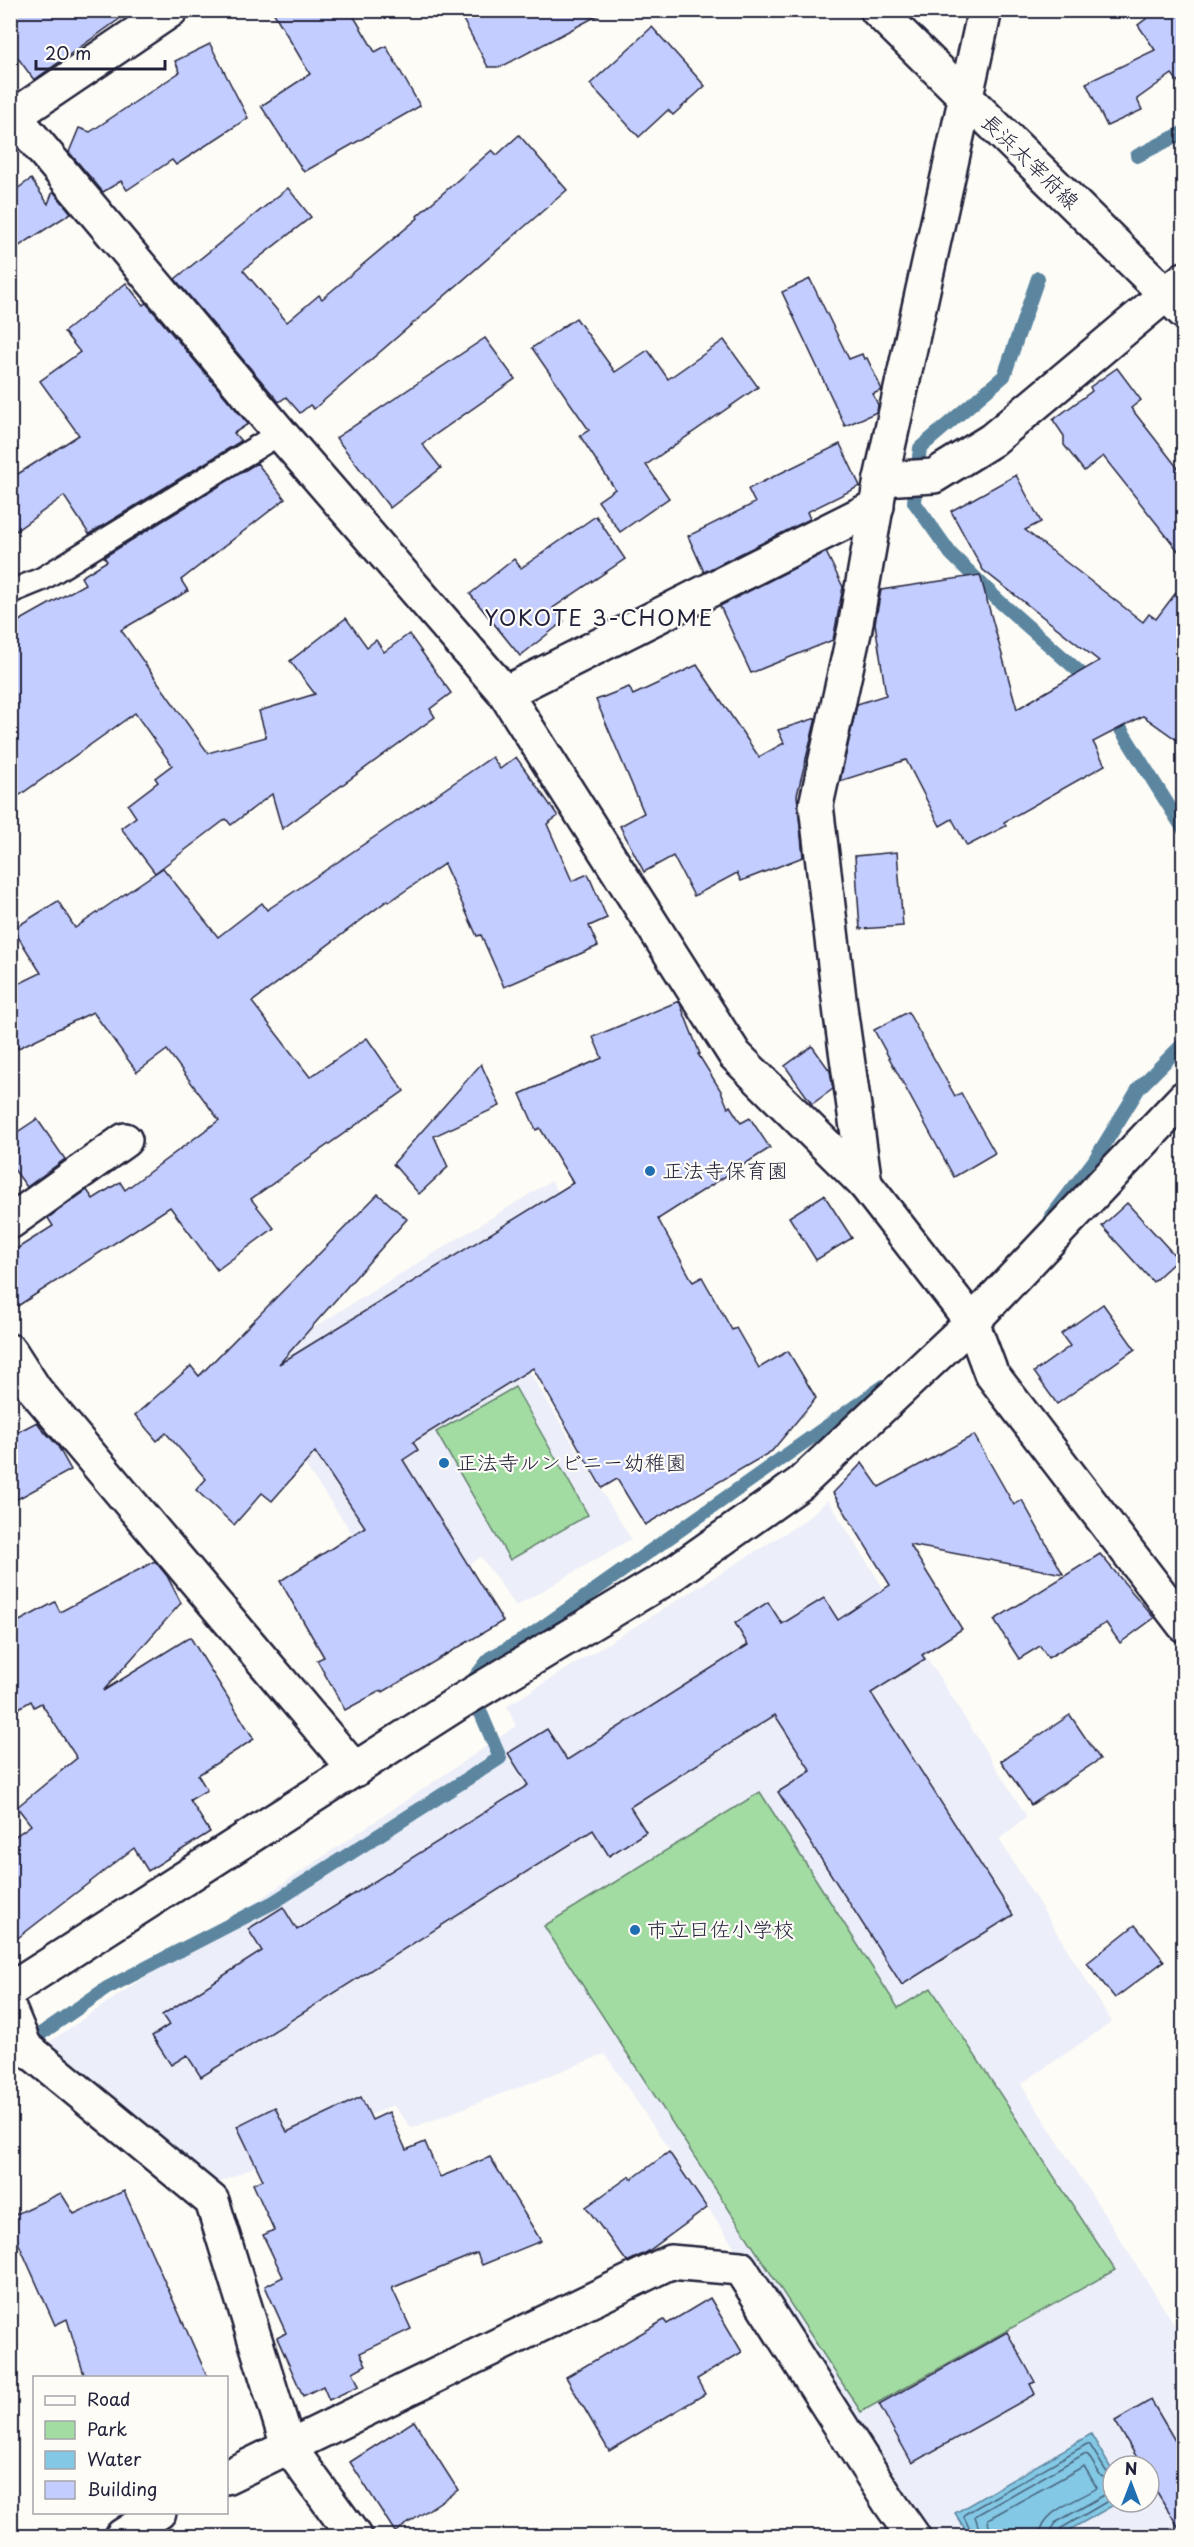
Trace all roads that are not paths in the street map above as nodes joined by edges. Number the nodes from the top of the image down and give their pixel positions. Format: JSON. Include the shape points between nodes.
{"nodes":[{"id":1,"x":171,"y":10,"type":"edge"},
{"id":2,"x":878,"y":10,"type":"edge"},
{"id":3,"x":985,"y":10,"type":"edge"},
{"id":4,"x":967,"y":100,"type":"junction"},
{"id":5,"x":12,"y":115,"type":"edge"},
{"id":6,"x":1178,"y":295,"type":"edge"},
{"id":7,"x":279,"y":433,"type":"junction"},
{"id":8,"x":884,"y":487,"type":"junction"},
{"id":9,"x":10,"y":592,"type":"edge"},
{"id":10,"x":505,"y":693,"type":"junction"},
{"id":11,"x":1184,"y":1098,"type":"edge"},
{"id":12,"x":125,"y":1140,"type":"dead end"},
{"id":13,"x":865,"y":1184,"type":"junction"},
{"id":14,"x":10,"y":1222,"type":"edge"},
{"id":15,"x":970,"y":1319,"type":"junction"},
{"id":16,"x":10,"y":1351,"type":"edge"},
{"id":17,"x":1184,"y":1625,"type":"edge"},
{"id":18,"x":355,"y":1770,"type":"junction"},
{"id":19,"x":10,"y":1990,"type":"edge"},
{"id":20,"x":10,"y":2011,"type":"edge"},
{"id":21,"x":288,"y":2446,"type":"junction"},
{"id":22,"x":228,"y":2475,"type":"edge"},
{"id":23,"x":156,"y":2514,"type":"edge"},
{"id":24,"x":122,"y":2536,"type":"edge"},
{"id":25,"x":354,"y":2536,"type":"edge"},
{"id":26,"x":913,"y":2536,"type":"edge"}],
"edges":[{"from":1,"to":5,"type":"street"},
{"from":2,"to":4,"type":"street","name":"長浜太宰府線"},
{"from":3,"to":4,"type":"street"},
{"from":4,"to":6,"type":"street","name":"長浜太宰府線"},
{"from":4,"to":8,"type":"street"},
{"from":5,"to":7,"type":"street"},
{"from":6,"to":8,"type":"street","via":[[992,440],[934,476]]},
{"from":7,"to":9,"type":"lane","via":[[42,579]]},
{"from":7,"to":10,"type":"street"},
{"from":8,"to":10,"type":"street"},
{"from":8,"to":13,"type":"street","via":[[816,805]]},
{"from":10,"to":13,"type":"street","via":[[735,1055]]},
{"from":11,"to":15,"type":"street"},
{"from":12,"to":14,"type":"street"},
{"from":13,"to":15,"type":"street"},
{"from":15,"to":17,"type":"street","via":[[991,1373]]},
{"from":15,"to":18,"type":"street","via":[[801,1483],[668,1577]]},
{"from":16,"to":18,"type":"street","via":[[35,1390]]},
{"from":18,"to":19,"type":"street"},
{"from":20,"to":21,"type":"street","via":[[26,2047],[212,2200]]},
{"from":21,"to":22,"type":"street"},
{"from":21,"to":25,"type":"street"},
{"from":21,"to":26,"type":"street","via":[[670,2262],[740,2268]]},
{"from":23,"to":24,"type":"street"}]}
